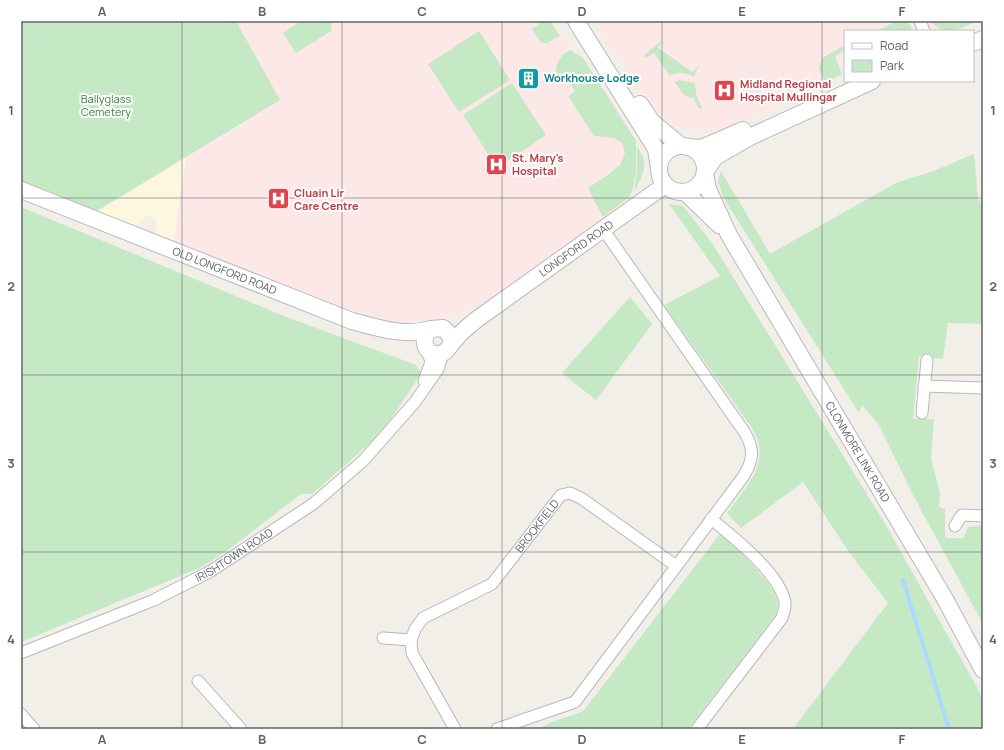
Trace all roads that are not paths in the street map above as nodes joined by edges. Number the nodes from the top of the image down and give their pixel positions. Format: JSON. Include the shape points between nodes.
{"nodes":[{"id":1,"x":576,"y":21,"type":"edge"},
{"id":2,"x":586,"y":21,"type":"edge"},
{"id":3,"x":983,"y":29,"type":"edge"},
{"id":4,"x":975,"y":40,"type":"edge"},
{"id":5,"x":850,"y":82,"type":"edge"},
{"id":6,"x":870,"y":82,"type":"edge"},
{"id":7,"x":685,"y":146,"type":"junction"},
{"id":8,"x":659,"y":168,"type":"junction"},
{"id":9,"x":706,"y":173,"type":"junction"},
{"id":10,"x":665,"y":185,"type":"junction"},
{"id":11,"x":21,"y":190,"type":"edge"},
{"id":12,"x":686,"y":193,"type":"junction"},
{"id":13,"x":603,"y":229,"type":"junction"},
{"id":14,"x":729,"y":235,"type":"junction"},
{"id":15,"x":486,"y":312,"type":"junction"},
{"id":16,"x":436,"y":328,"type":"junction"},
{"id":17,"x":380,"y":329,"type":"junction"},
{"id":18,"x":426,"y":348,"type":"junction"},
{"id":19,"x":447,"y":349,"type":"junction"},
{"id":20,"x":927,"y":360,"type":"dead end"},
{"id":21,"x":924,"y":386,"type":"junction"},
{"id":22,"x":983,"y":388,"type":"edge"},
{"id":23,"x":413,"y":406,"type":"junction"},
{"id":24,"x":922,"y":413,"type":"dead end"},
{"id":25,"x":983,"y":516,"type":"edge"},
{"id":26,"x":711,"y":519,"type":"junction"},
{"id":27,"x":955,"y":526,"type":"dead end"},
{"id":28,"x":676,"y":566,"type":"junction"},
{"id":29,"x":383,"y":638,"type":"dead end"},
{"id":30,"x":411,"y":640,"type":"junction"},
{"id":31,"x":21,"y":653,"type":"edge"},
{"id":32,"x":983,"y":670,"type":"edge"},
{"id":33,"x":198,"y":681,"type":"dead end"},
{"id":34,"x":21,"y":714,"type":"edge"},
{"id":35,"x":521,"y":726,"type":"edge"},
{"id":36,"x":34,"y":729,"type":"edge"},
{"id":37,"x":241,"y":729,"type":"edge"},
{"id":38,"x":456,"y":729,"type":"edge"},
{"id":39,"x":497,"y":729,"type":"edge"},
{"id":40,"x":697,"y":729,"type":"edge"}],
"edges":[{"from":1,"to":8,"type":"street","via":[[656,149]]},
{"from":2,"to":7,"type":"street","via":[[652,122]]},
{"from":3,"to":4,"type":"street"},
{"from":5,"to":7,"type":"street","via":[[709,145],[701,148]]},
{"from":6,"to":9,"type":"street","via":[[752,136],[715,157]]},
{"from":7,"to":8,"type":"street","via":[[675,147],[666,152]]},
{"from":7,"to":9,"type":"street","via":[[701,155]]},
{"from":8,"to":10,"type":"street"},
{"from":9,"to":12,"type":"street","via":[[698,186]]},
{"from":9,"to":14,"type":"street","name":"CLONMORE LINK ROAD","via":[[708,189]]},
{"from":10,"to":12,"type":"street","via":[[671,190]]},
{"from":10,"to":13,"type":"street","name":"LONGFORD ROAD"},
{"from":11,"to":17,"type":"street","name":"OLD LONGFORD ROAD","via":[[316,308]]},
{"from":12,"to":14,"type":"street","name":"CLONMORE LINK ROAD"},
{"from":13,"to":15,"type":"street","name":"LONGFORD ROAD"},
{"from":13,"to":26,"type":"street","via":[[745,433],[751,446],[753,452],[750,465],[743,478]]},
{"from":14,"to":32,"type":"street","name":"CLONMORE LINK ROAD","via":[[945,599]]},
{"from":15,"to":16,"type":"street","name":"OLD LONGFORD ROAD","via":[[461,324]]},
{"from":15,"to":19,"type":"street","via":[[461,332]]},
{"from":16,"to":17,"type":"street","name":"OLD LONGFORD ROAD","via":[[410,332]]},
{"from":16,"to":18,"type":"street","via":[[424,337]]},
{"from":16,"to":19,"type":"street","via":[[450,334]]},
{"from":17,"to":18,"type":"street"},
{"from":18,"to":19,"type":"street","via":[[435,354]]},
{"from":18,"to":23,"type":"street","via":[[430,362],[429,371]]},
{"from":19,"to":23,"type":"street","via":[[438,369]]},
{"from":20,"to":21,"type":"street"},
{"from":21,"to":22,"type":"street"},
{"from":21,"to":24,"type":"street"},
{"from":23,"to":31,"type":"street","name":"IRISHTOWN ROAD","via":[[363,461],[313,504],[211,571],[154,600]]},
{"from":25,"to":27,"type":"street","via":[[962,515]]},
{"from":26,"to":28,"type":"street"},
{"from":26,"to":40,"type":"street","via":[[759,561],[778,586],[785,603],[782,618]]},
{"from":28,"to":30,"type":"street","name":"BROOKFIELD","via":[[581,498],[570,493],[561,495],[492,584],[423,618]]},
{"from":28,"to":35,"type":"street","via":[[575,702]]},
{"from":29,"to":30,"type":"street"},
{"from":30,"to":38,"type":"street","via":[[412,653]]},
{"from":33,"to":37,"type":"street"},
{"from":34,"to":36,"type":"street"},
{"from":35,"to":39,"type":"street"}]}
